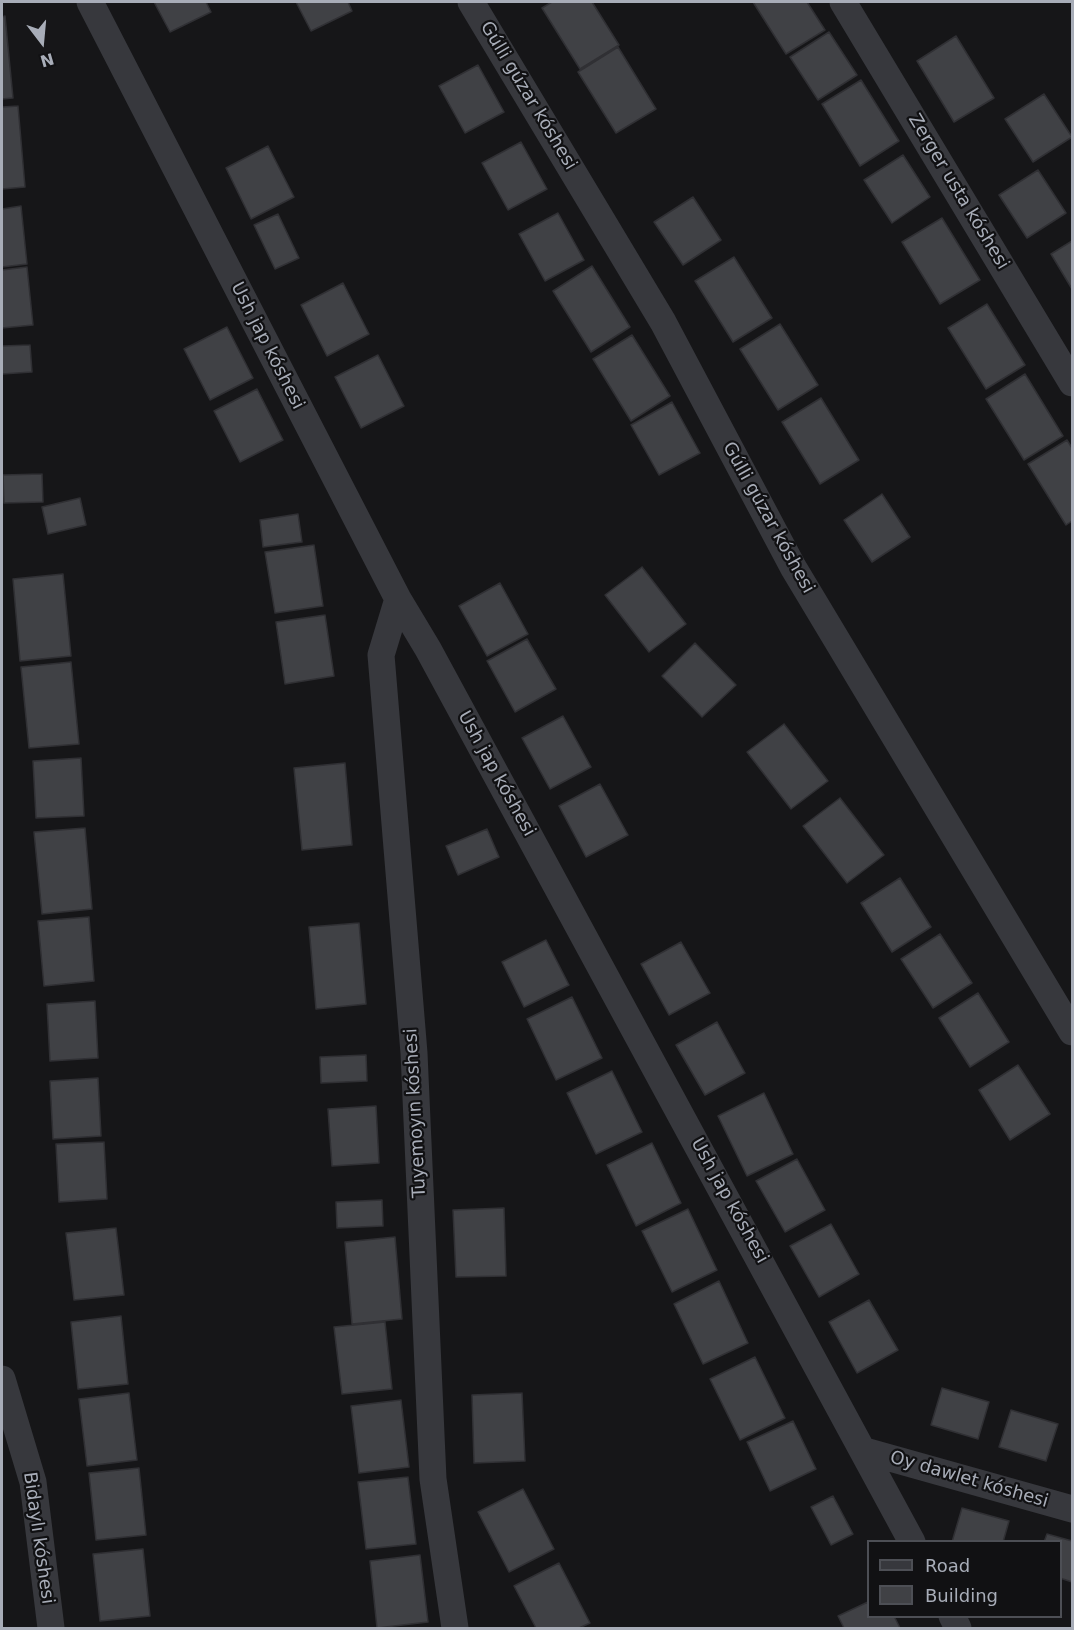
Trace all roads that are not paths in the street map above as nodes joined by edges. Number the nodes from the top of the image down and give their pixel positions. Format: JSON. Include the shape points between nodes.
{"nodes":[{"id":1,"x":90,"y":2,"type":"edge"},
{"id":2,"x":471,"y":2,"type":"edge"},
{"id":3,"x":843,"y":2,"type":"edge"},
{"id":4,"x":1072,"y":383,"type":"edge"},
{"id":5,"x":398,"y":599,"type":"junction"},
{"id":6,"x":1072,"y":1032,"type":"edge"},
{"id":7,"x":2,"y":1378,"type":"edge"},
{"id":8,"x":865,"y":1450,"type":"junction"},
{"id":9,"x":1072,"y":1509,"type":"edge"},
{"id":10,"x":911,"y":1540,"type":"edge"},
{"id":11,"x":51,"y":1629,"type":"edge"},
{"id":12,"x":455,"y":1629,"type":"edge"}],
"edges":[{"from":1,"to":5,"type":"street","name":"Ush jap kóshesi"},
{"from":2,"to":6,"type":"street","name":"Gúlli gúzar kóshesi","via":[[663,322],[793,567]]},
{"from":3,"to":4,"type":"street","name":"Zerger usta kóshesi"},
{"from":5,"to":8,"type":"street","name":"Ush jap kóshesi"},
{"from":5,"to":12,"type":"street","name":"Tuyemoyın kóshesi","via":[[381,655],[414,1053],[433,1479]]},
{"from":7,"to":11,"type":"street","name":"Bidaylı kóshesi","via":[[33,1482]]},
{"from":8,"to":9,"type":"street","name":"Oy dawlet kóshesi"},
{"from":8,"to":10,"type":"street","name":"Ush jap kóshesi"}]}
